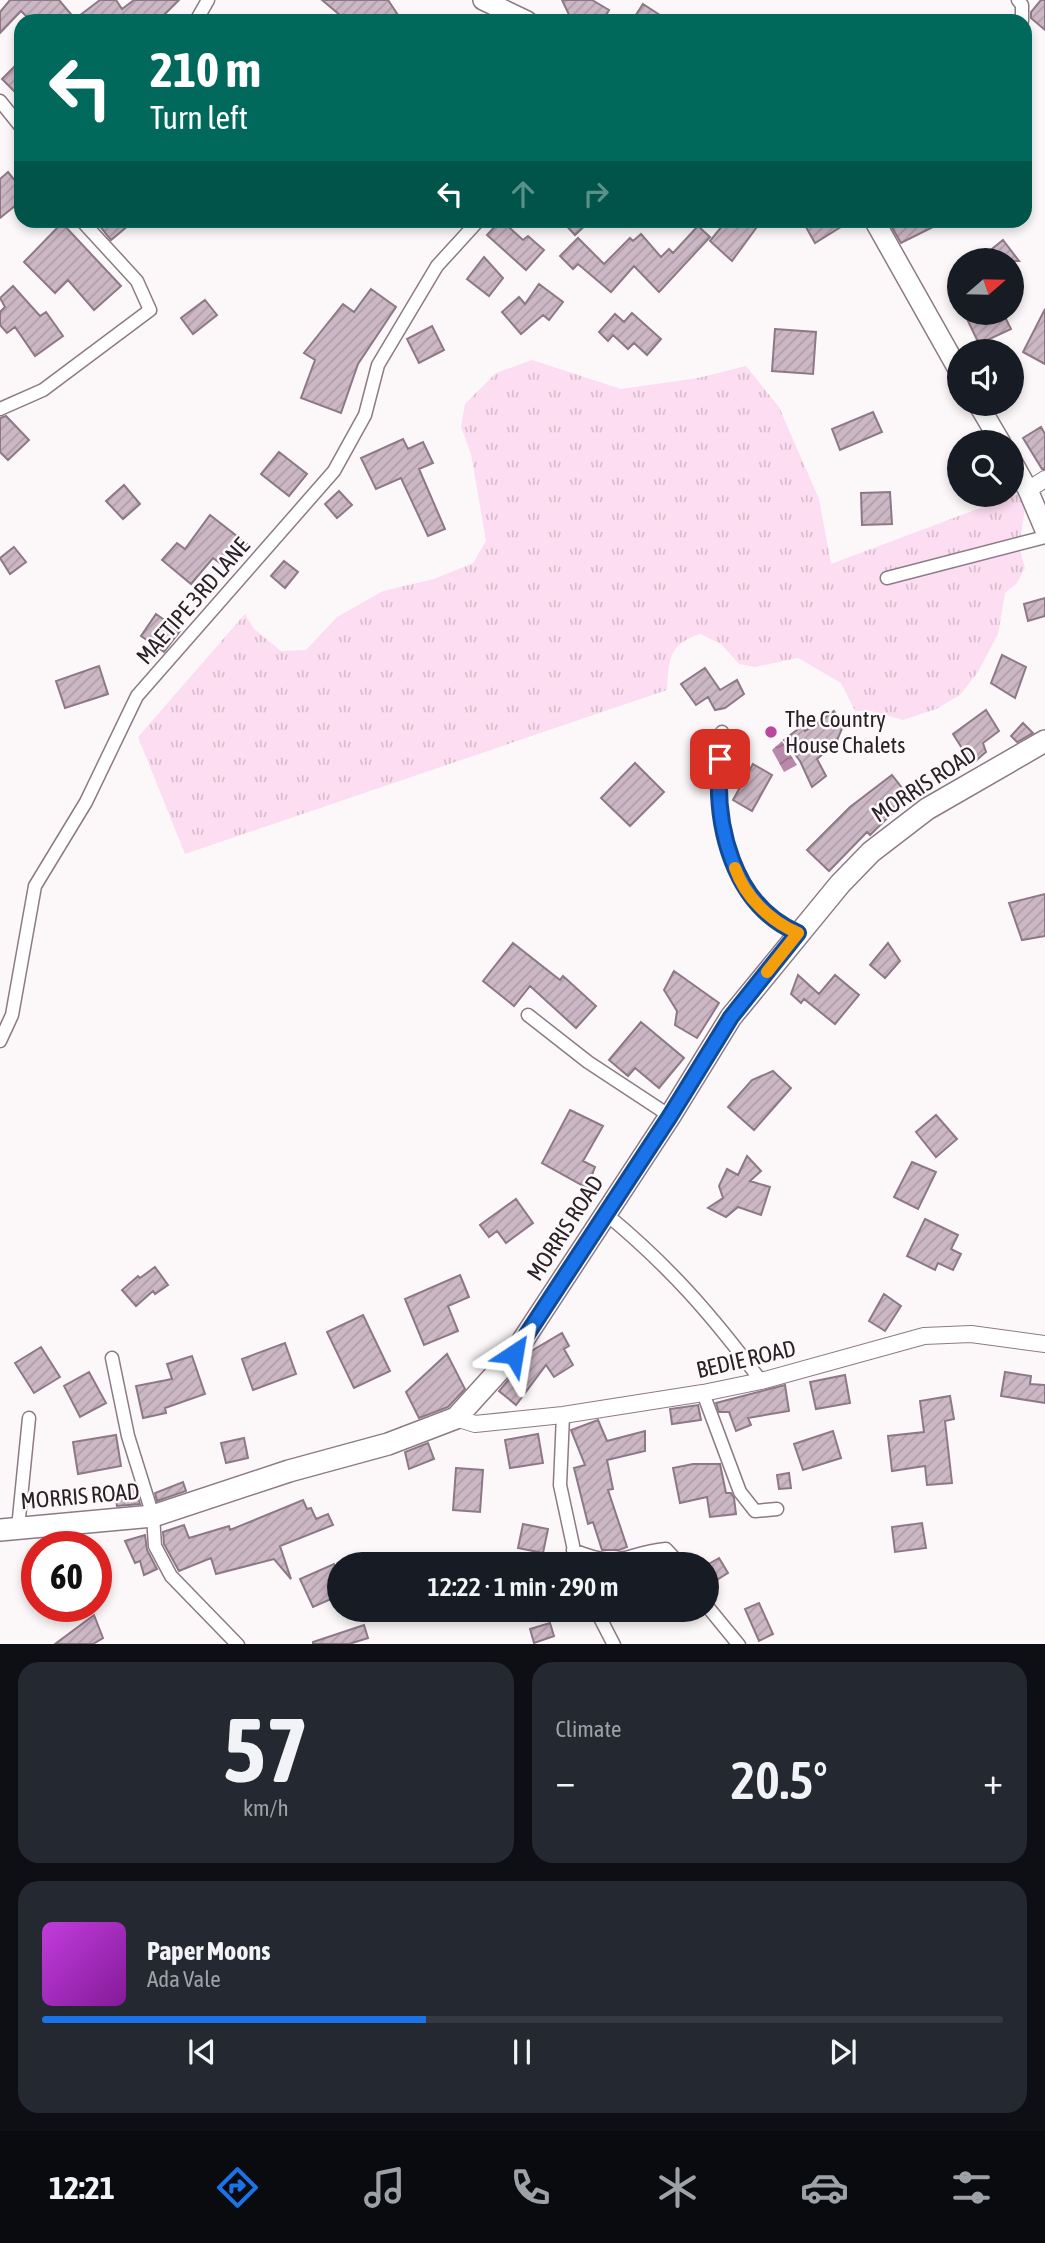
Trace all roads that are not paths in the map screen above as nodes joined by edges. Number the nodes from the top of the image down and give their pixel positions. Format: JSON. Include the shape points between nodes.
{"nodes":[{"id":1,"x":483,"y":0,"type":"edge"},
{"id":2,"x":512,"y":14,"type":"edge"},
{"id":3,"x":0,"y":101,"type":"edge"},
{"id":4,"x":14,"y":118,"type":"edge"},
{"id":5,"x":88,"y":228,"type":"edge"},
{"id":6,"x":472,"y":228,"type":"edge"},
{"id":7,"x":878,"y":228,"type":"edge"},
{"id":8,"x":947,"y":351,"type":"edge"},
{"id":9,"x":0,"y":409,"type":"edge"},
{"id":10,"x":1024,"y":472,"type":"edge"},
{"id":11,"x":1037,"y":484,"type":"edge"},
{"id":12,"x":1045,"y":530,"type":"edge"},
{"id":13,"x":1045,"y":537,"type":"edge"},
{"id":14,"x":887,"y":578,"type":"dead end"},
{"id":15,"x":722,"y":732,"type":"dead end"},
{"id":16,"x":1045,"y":741,"type":"edge"},
{"id":17,"x":798,"y":933,"type":"junction"},
{"id":18,"x":528,"y":1015,"type":"dead end"},
{"id":19,"x":0,"y":1041,"type":"edge"},
{"id":20,"x":670,"y":1116,"type":"junction"},
{"id":21,"x":606,"y":1214,"type":"junction"},
{"id":22,"x":1045,"y":1344,"type":"edge"},
{"id":23,"x":112,"y":1358,"type":"dead end"},
{"id":24,"x":761,"y":1381,"type":"junction"},
{"id":25,"x":703,"y":1393,"type":"junction"},
{"id":26,"x":563,"y":1415,"type":"junction"},
{"id":27,"x":29,"y":1418,"type":"dead end"},
{"id":28,"x":456,"y":1418,"type":"junction"},
{"id":29,"x":778,"y":1509,"type":"dead end"},
{"id":30,"x":153,"y":1516,"type":"junction"},
{"id":31,"x":9,"y":1529,"type":"edge"},
{"id":32,"x":573,"y":1550,"type":"joint"},
{"id":33,"x":578,"y":1552,"type":"edge"},
{"id":34,"x":719,"y":1620,"type":"edge"},
{"id":35,"x":602,"y":1622,"type":"edge"},
{"id":36,"x":238,"y":1644,"type":"edge"},
{"id":37,"x":614,"y":1644,"type":"edge"},
{"id":38,"x":739,"y":1644,"type":"edge"}],
"edges":[{"from":1,"to":2,"type":"main road"},
{"from":3,"to":4,"type":"street"},
{"from":5,"to":9,"type":"street","via":[[137,281],[150,310],[43,390]]},
{"from":6,"to":19,"type":"street","name":"MAETIPE 3RD LANE","via":[[437,266],[378,365],[365,415],[334,471],[137,696],[86,802],[35,886],[12,1016]]},
{"from":7,"to":8,"type":"main road"},
{"from":10,"to":11,"type":"main road"},
{"from":11,"to":12,"type":"main road"},
{"from":13,"to":14,"type":"street"},
{"from":15,"to":17,"type":"street","via":[[718,786],[739,879],[757,905]]},
{"from":16,"to":17,"type":"main road","name":"MORRIS ROAD","via":[[962,787],[871,852]]},
{"from":17,"to":20,"type":"main road","name":"MORRIS ROAD","via":[[731,1017]]},
{"from":18,"to":20,"type":"street","via":[[588,1062]]},
{"from":20,"to":21,"type":"main road","name":"MORRIS ROAD"},
{"from":21,"to":24,"type":"street","via":[[694,1295]]},
{"from":21,"to":28,"type":"main road","name":"MORRIS ROAD","via":[[514,1354]]},
{"from":22,"to":24,"type":"street","name":"BEDIE ROAD","via":[[971,1334],[924,1336]]},
{"from":23,"to":30,"type":"street","via":[[128,1436]]},
{"from":24,"to":25,"type":"street","name":"BEDIE ROAD"},
{"from":25,"to":26,"type":"street","name":"BEDIE ROAD"},
{"from":25,"to":29,"type":"street","via":[[740,1492],[755,1511]]},
{"from":26,"to":28,"type":"street","name":"BEDIE ROAD","via":[[475,1424]]},
{"from":26,"to":32,"type":"street","via":[[560,1485]]},
{"from":27,"to":31,"type":"street"},
{"from":28,"to":30,"type":"main road","name":"MORRIS ROAD","via":[[387,1444]]},
{"from":30,"to":31,"type":"main road","name":"MORRIS ROAD"},
{"from":30,"to":36,"type":"street","via":[[155,1546],[171,1576]]},
{"from":32,"to":33,"type":"street"},
{"from":34,"to":38,"type":"street"},
{"from":35,"to":37,"type":"street"}]}
